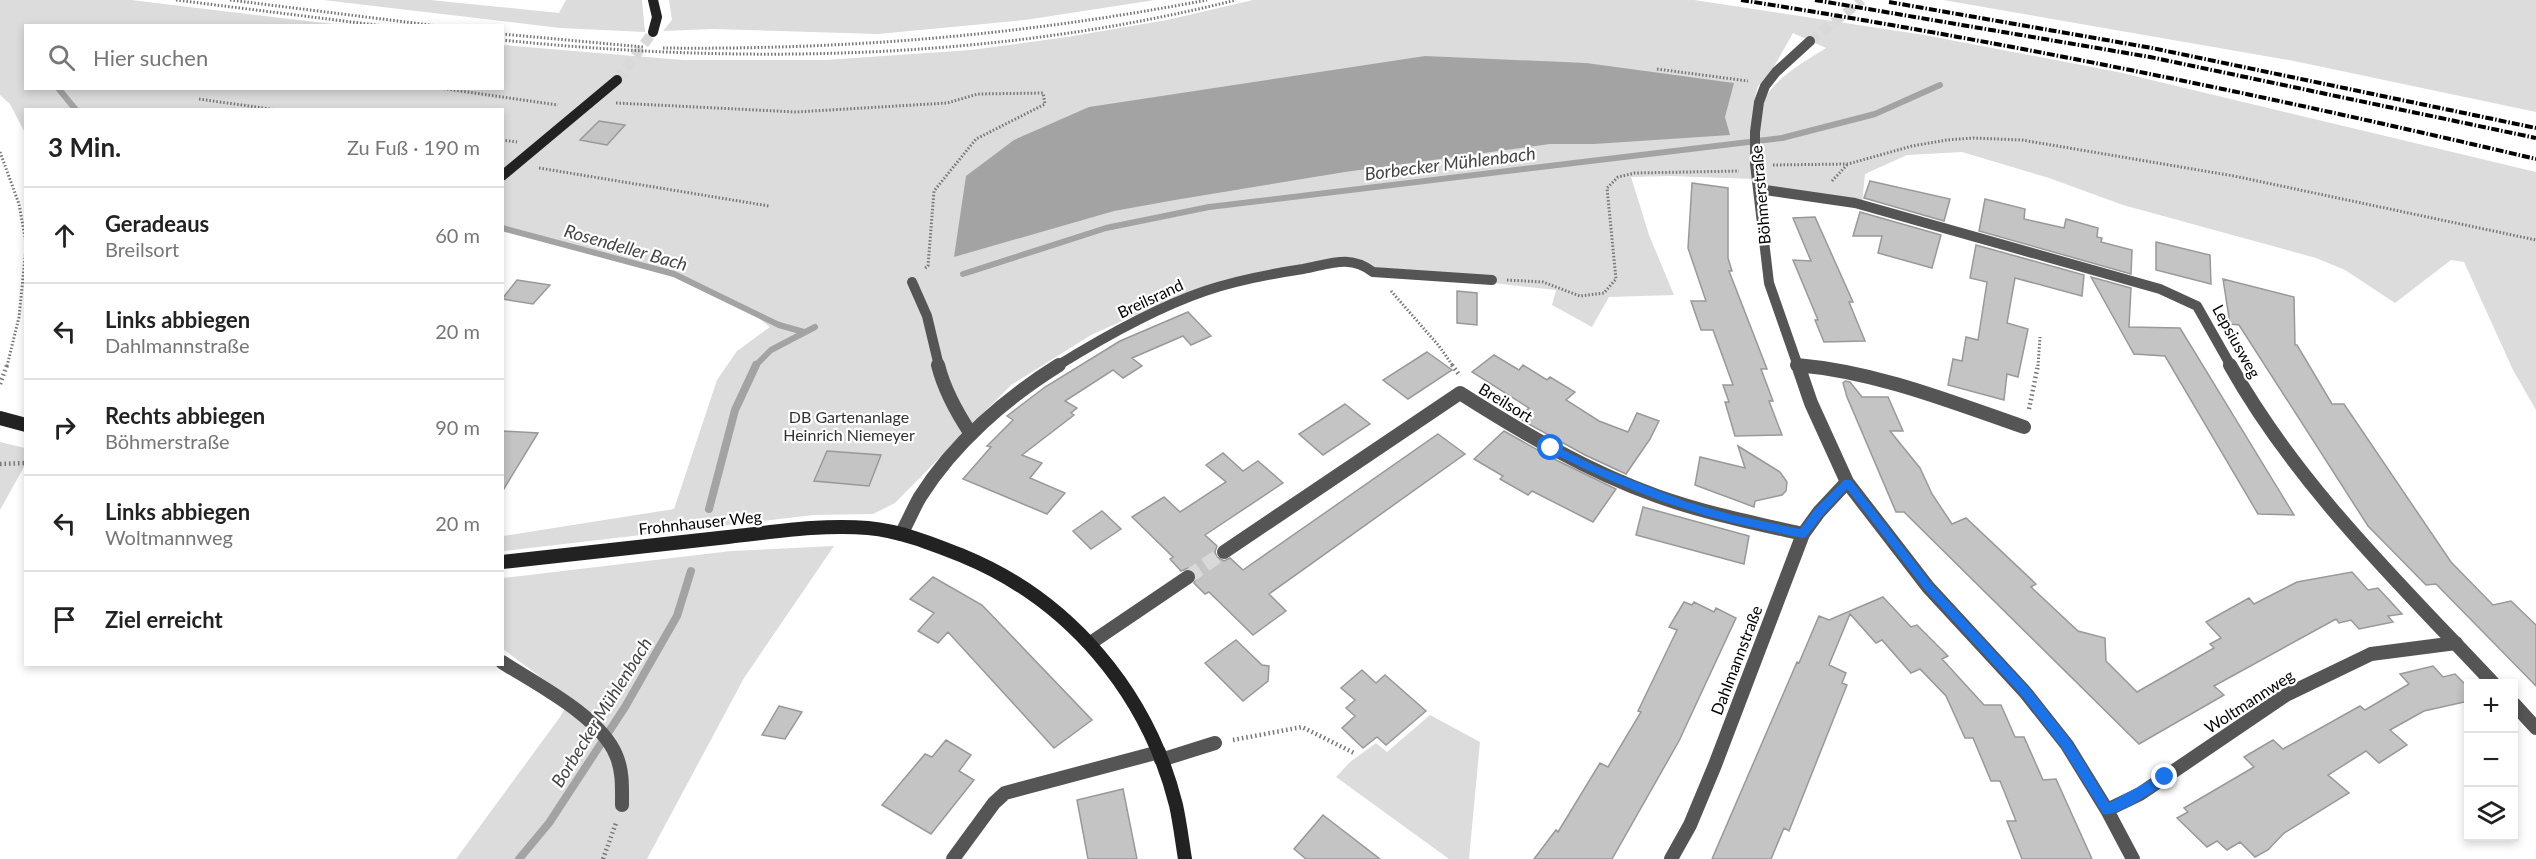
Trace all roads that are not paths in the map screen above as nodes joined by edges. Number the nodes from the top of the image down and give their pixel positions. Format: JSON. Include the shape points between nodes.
{"nodes":[{"id":1,"x":653,"y":0,"type":"edge"},
{"id":2,"x":653,"y":32,"type":"tunnel mouth"},
{"id":3,"x":1810,"y":41,"type":"tunnel mouth"},
{"id":4,"x":617,"y":80,"type":"tunnel mouth"},
{"id":5,"x":504,"y":174,"type":"edge"},
{"id":6,"x":1758,"y":189,"type":"junction"},
{"id":7,"x":1492,"y":280,"type":"road end"},
{"id":8,"x":912,"y":282,"type":"dead end"},
{"id":9,"x":1797,"y":365,"type":"junction"},
{"id":10,"x":0,"y":418,"type":"edge"},
{"id":11,"x":24,"y":424,"type":"edge"},
{"id":12,"x":2024,"y":427,"type":"road end"},
{"id":13,"x":971,"y":434,"type":"junction"},
{"id":14,"x":1847,"y":483,"type":"junction"},
{"id":15,"x":901,"y":534,"type":"junction"},
{"id":16,"x":1803,"y":534,"type":"junction"},
{"id":17,"x":1224,"y":552,"type":"tunnel mouth"},
{"id":18,"x":504,"y":562,"type":"edge"},
{"id":19,"x":1188,"y":577,"type":"tunnel mouth"},
{"id":20,"x":1092,"y":642,"type":"junction"},
{"id":21,"x":2456,"y":643,"type":"junction"},
{"id":22,"x":504,"y":663,"type":"edge"},
{"id":23,"x":2489,"y":679,"type":"edge"},
{"id":24,"x":2518,"y":708,"type":"edge"},
{"id":25,"x":2536,"y":728,"type":"edge"},
{"id":26,"x":1215,"y":744,"type":"road end"},
{"id":27,"x":1160,"y":756,"type":"junction"},
{"id":28,"x":622,"y":805,"type":"road end"},
{"id":29,"x":2107,"y":810,"type":"junction"},
{"id":30,"x":953,"y":859,"type":"edge"},
{"id":31,"x":1185,"y":859,"type":"edge"},
{"id":32,"x":1671,"y":859,"type":"edge"},
{"id":33,"x":2133,"y":859,"type":"edge"}],
"edges":[{"from":1,"to":2,"type":"main road","via":[[657,18]]},
{"from":3,"to":6,"type":"street","name":"Böhmerstraße","via":[[1776,72],[1759,102],[1755,132]]},
{"from":4,"to":5,"type":"main road"},
{"from":6,"to":9,"type":"street","name":"Böhmerstraße","via":[[1769,283]]},
{"from":6,"to":21,"type":"street","name":"Lepsiusweg","via":[[1855,203],[2160,289],[2197,306],[2247,395],[2292,458],[2345,525]]},
{"from":7,"to":13,"type":"street","name":"Breilsrand","via":[[1374,272],[1349,260],[1215,288],[1183,300],[1050,368],[1006,400]]},
{"from":8,"to":13,"type":"street","via":[[927,316],[941,377]]},
{"from":9,"to":12,"type":"street","via":[[1867,374]]},
{"from":9,"to":14,"type":"street","name":"Böhmerstraße"},
{"from":10,"to":11,"type":"main road"},
{"from":13,"to":15,"type":"street","name":"Breilsrand","via":[[923,492]]},
{"from":14,"to":16,"type":"street","name":"Dahlmannstraße"},
{"from":14,"to":29,"type":"street","name":"Böhmerstraße","via":[[1928,587],[2025,692],[2067,745]]},
{"from":15,"to":18,"type":"main road","name":"Frohnhauser Weg","via":[[868,528],[802,528]]},
{"from":15,"to":20,"type":"main road","name":"Frohnhauser Weg","via":[[958,553],[1006,575],[1051,605]]},
{"from":16,"to":17,"type":"street","name":"Breilsort","via":[[1733,519],[1642,490],[1551,448],[1460,393]]},
{"from":16,"to":32,"type":"street","name":"Dahlmannstraße","via":[[1715,765]]},
{"from":19,"to":20,"type":"street"},
{"from":20,"to":27,"type":"main road","name":"Frohnhauser Weg","via":[[1131,698]]},
{"from":21,"to":23,"type":"street","name":"Lepsiusweg"},
{"from":21,"to":29,"type":"street","name":"Woltmannweg","via":[[2370,654],[2286,695],[2140,794]]},
{"from":22,"to":28,"type":"street","via":[[592,724],[614,750],[622,776]]},
{"from":24,"to":25,"type":"street"},
{"from":26,"to":27,"type":"street"},
{"from":27,"to":30,"type":"street","via":[[1005,793]]},
{"from":27,"to":31,"type":"main road","name":"Frohnhauser Weg"},
{"from":29,"to":33,"type":"street","name":"Böhmerstraße"}]}
